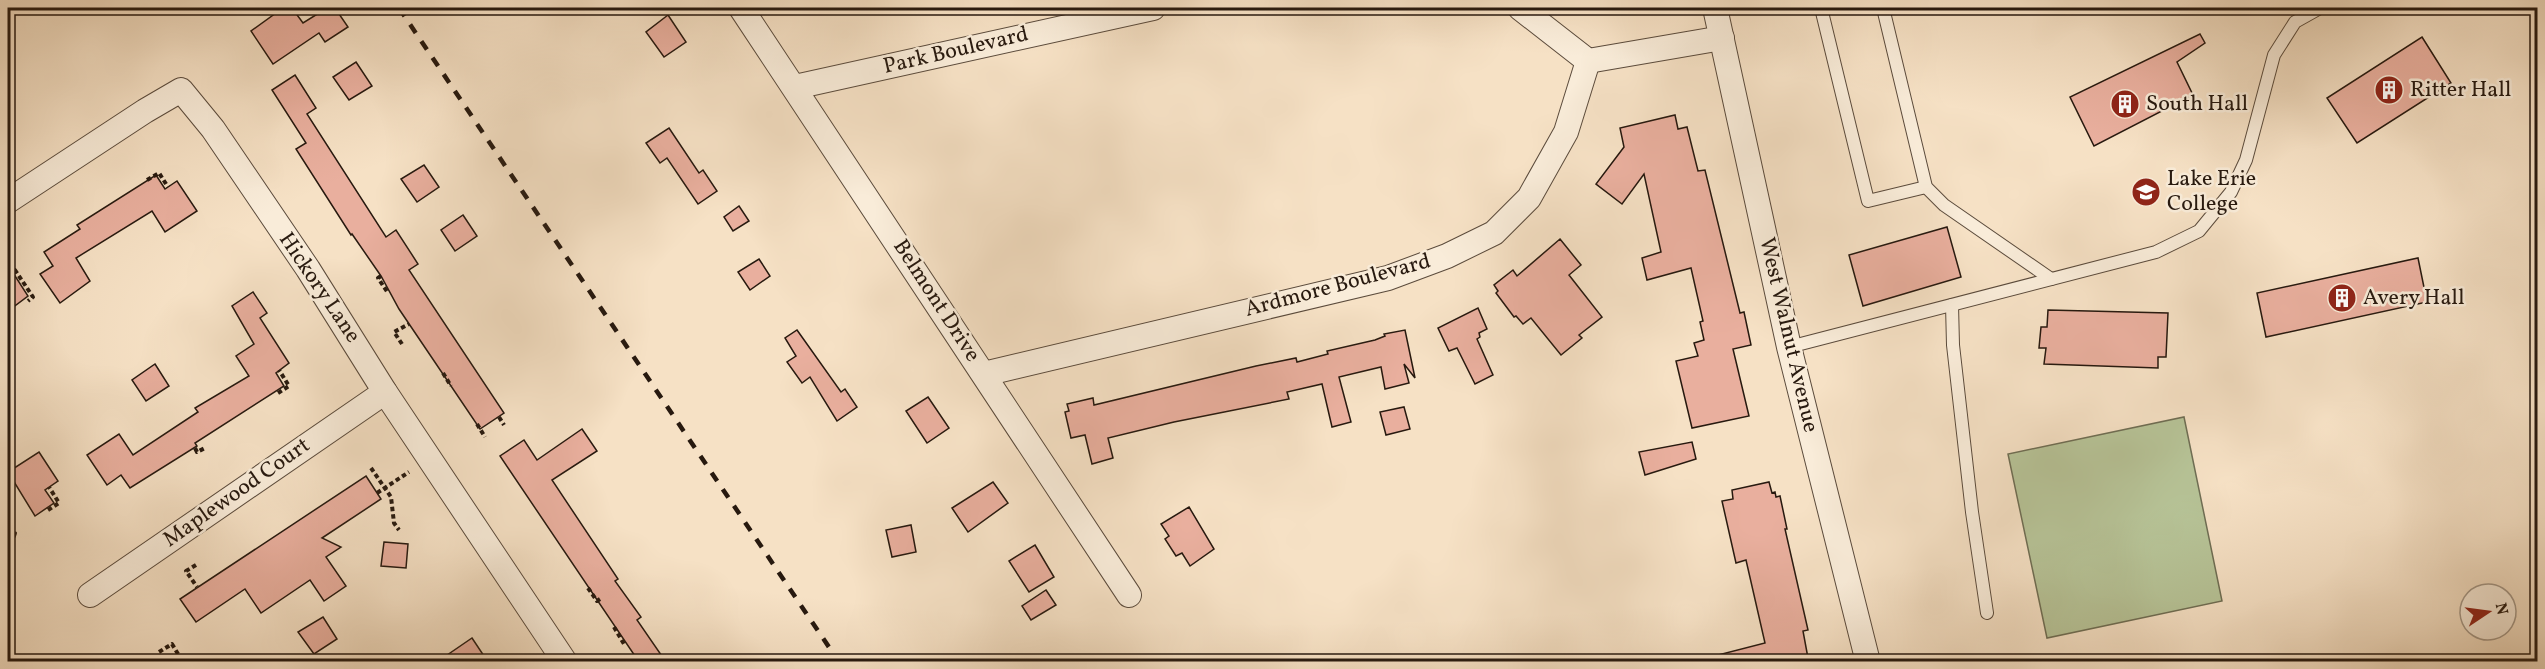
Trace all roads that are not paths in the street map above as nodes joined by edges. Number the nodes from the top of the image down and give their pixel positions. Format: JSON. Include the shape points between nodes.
{"nodes":[{"id":1,"x":741,"y":8,"type":"edge"},
{"id":2,"x":1153,"y":8,"type":"edge"},
{"id":3,"x":1521,"y":8,"type":"edge"},
{"id":4,"x":1715,"y":8,"type":"edge"},
{"id":5,"x":1821,"y":8,"type":"edge"},
{"id":6,"x":1883,"y":8,"type":"edge"},
{"id":7,"x":2320,"y":8,"type":"edge"},
{"id":8,"x":1722,"y":38,"type":"junction"},
{"id":9,"x":1588,"y":61,"type":"junction"},
{"id":10,"x":795,"y":87,"type":"junction"},
{"id":11,"x":1926,"y":187,"type":"junction"},
{"id":12,"x":8,"y":201,"type":"edge"},
{"id":13,"x":2051,"y":279,"type":"junction"},
{"id":14,"x":1952,"y":304,"type":"junction"},
{"id":15,"x":1789,"y":347,"type":"junction"},
{"id":16,"x":984,"y":374,"type":"junction"},
{"id":17,"x":385,"y":392,"type":"junction"},
{"id":18,"x":90,"y":595,"type":"dead end"},
{"id":19,"x":1129,"y":595,"type":"dead end"},
{"id":20,"x":1987,"y":613,"type":"dead end"},
{"id":21,"x":565,"y":662,"type":"edge"},
{"id":22,"x":1868,"y":662,"type":"edge"}],
"edges":[{"from":1,"to":10,"type":"street","name":"Belmont Drive"},
{"from":2,"to":10,"type":"street","name":"Park Boulevard"},
{"from":3,"to":9,"type":"street"},
{"from":4,"to":8,"type":"street","name":"West Walnut Avenue"},
{"from":5,"to":11,"type":"lane","via":[[1868,201]]},
{"from":6,"to":11,"type":"lane"},
{"from":7,"to":13,"type":"lane","via":[[2295,22],[2274,55],[2246,160],[2231,192],[2199,231],[2156,252]]},
{"from":8,"to":9,"type":"street"},
{"from":8,"to":15,"type":"street","name":"West Walnut Avenue"},
{"from":9,"to":16,"type":"street","name":"Ardmore Boulevard","via":[[1566,132],[1529,198],[1494,233],[1388,278]]},
{"from":10,"to":16,"type":"street","name":"Belmont Drive"},
{"from":11,"to":13,"type":"lane","via":[[1944,205]]},
{"from":12,"to":17,"type":"street","name":"Hickory Lane","via":[[181,90],[213,129],[339,316]]},
{"from":13,"to":14,"type":"lane"},
{"from":14,"to":15,"type":"lane"},
{"from":14,"to":20,"type":"lane","via":[[1953,345]]},
{"from":15,"to":22,"type":"street","name":"West Walnut Avenue"},
{"from":16,"to":19,"type":"street","name":"Belmont Drive"},
{"from":17,"to":18,"type":"street","name":"Maplewood Court"},
{"from":17,"to":21,"type":"street","name":"Hickory Lane"}]}
